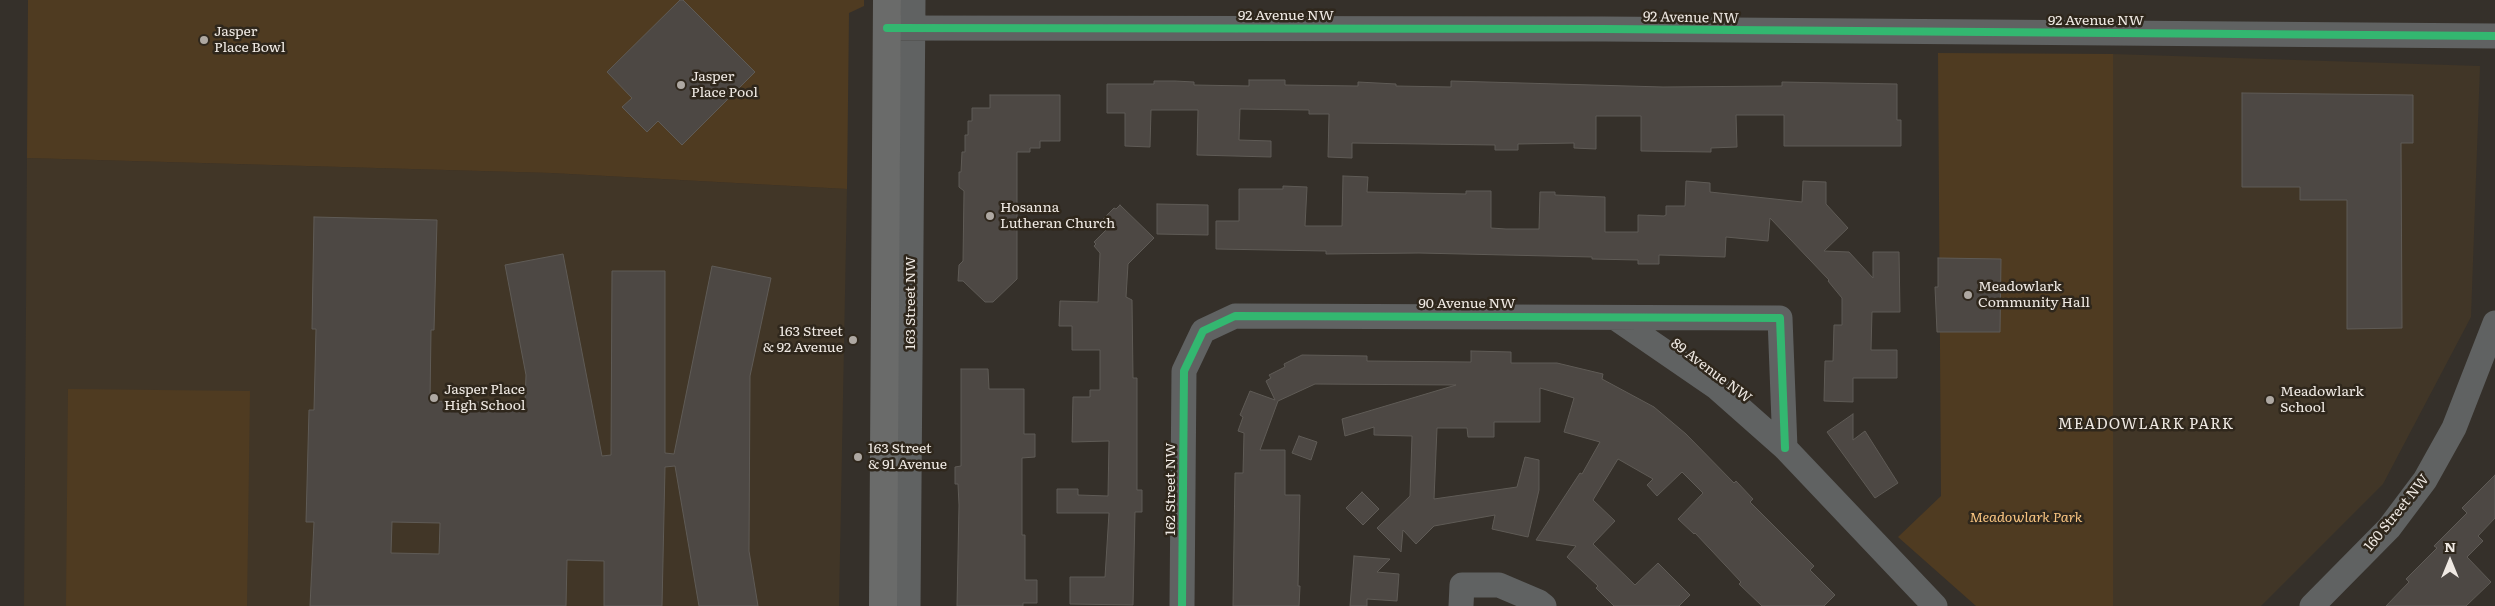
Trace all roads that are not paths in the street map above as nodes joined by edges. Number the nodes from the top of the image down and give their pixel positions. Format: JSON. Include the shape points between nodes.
{"nodes":[{"id":1,"x":887,"y":0,"type":"edge"},
{"id":2,"x":913,"y":0,"type":"edge"},
{"id":3,"x":900,"y":28,"type":"junction"},
{"id":4,"x":2495,"y":36,"type":"edge"},
{"id":5,"x":1618,"y":319,"type":"junction"},
{"id":6,"x":2495,"y":323,"type":"edge"},
{"id":7,"x":1184,"y":371,"type":"joint"},
{"id":8,"x":1786,"y":448,"type":"junction"},
{"id":9,"x":2320,"y":603,"type":"edge"},
{"id":10,"x":1928,"y":604,"type":"edge"},
{"id":11,"x":883,"y":606,"type":"edge"},
{"id":12,"x":908,"y":606,"type":"edge"},
{"id":13,"x":1182,"y":606,"type":"edge"},
{"id":14,"x":1461,"y":606,"type":"edge"},
{"id":15,"x":1544,"y":606,"type":"edge"}],
"edges":[{"from":1,"to":3,"type":"main road","name":"163 Street NW"},
{"from":2,"to":3,"type":"street","name":"163 Street NW"},
{"from":3,"to":4,"type":"street","name":"92 Avenue NW","via":[[1604,29]]},
{"from":3,"to":11,"type":"main road","name":"163 Street NW"},
{"from":3,"to":12,"type":"street","name":"163 Street NW"},
{"from":5,"to":7,"type":"street","name":"90 Avenue NW","via":[[1235,316],[1203,331]]},
{"from":5,"to":8,"type":"street","name":"89 Avenue NW","via":[[1716,388]]},
{"from":5,"to":8,"type":"street","name":"90 Avenue NW","via":[[1780,318]]},
{"from":6,"to":9,"type":"street","name":"160 Street NW","via":[[2454,428],[2425,480],[2389,528]]},
{"from":7,"to":13,"type":"street","name":"162 Street NW"},
{"from":8,"to":10,"type":"street","name":"89 Avenue NW"},
{"from":14,"to":15,"type":"street","via":[[1462,585],[1499,585]]}]}
